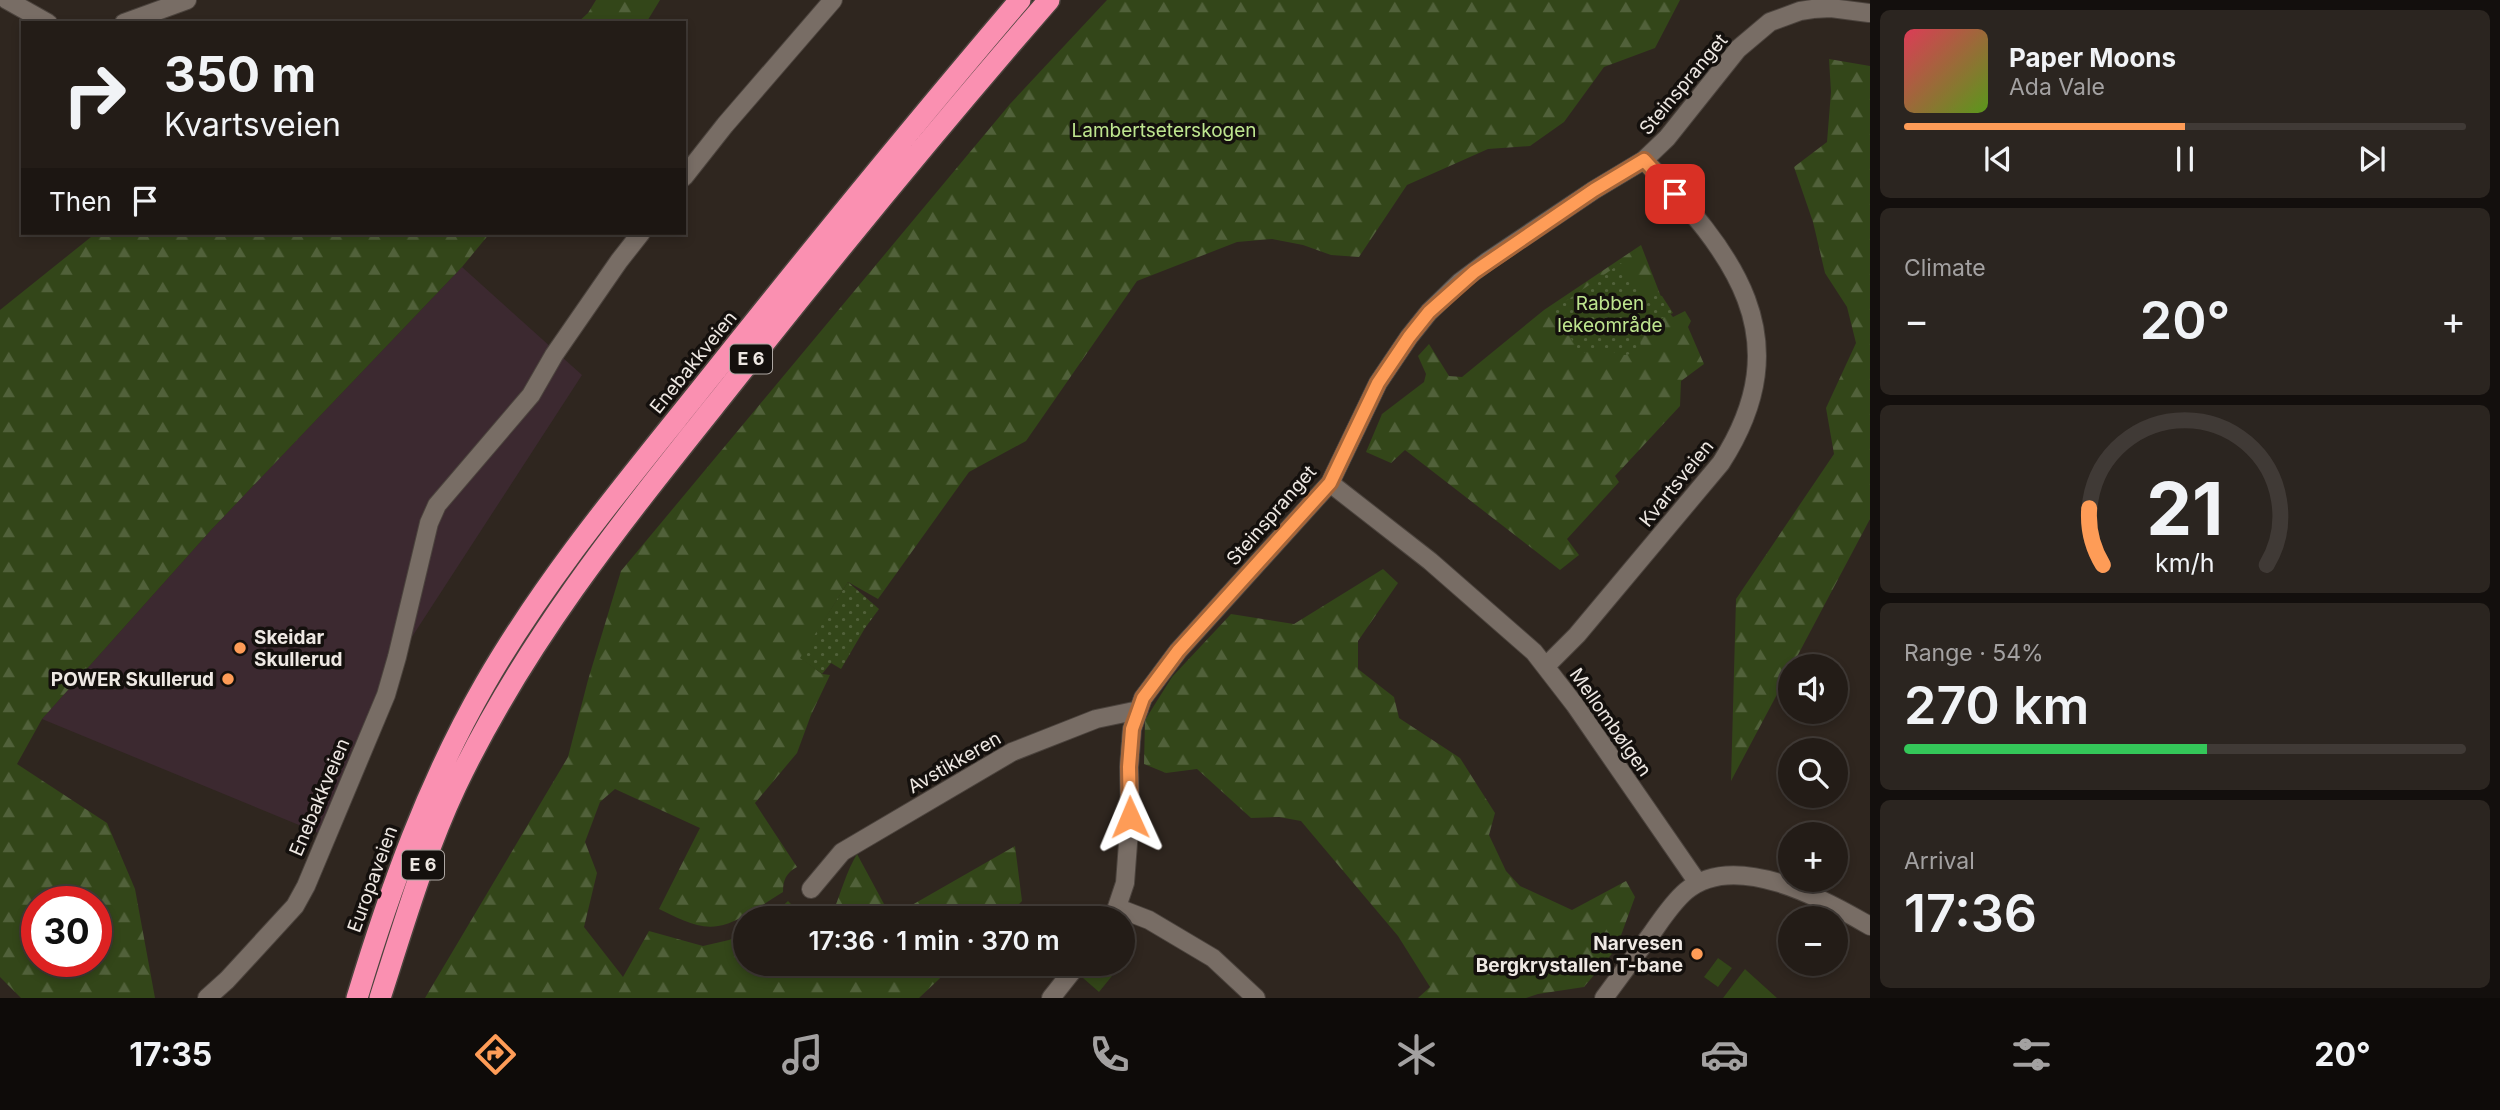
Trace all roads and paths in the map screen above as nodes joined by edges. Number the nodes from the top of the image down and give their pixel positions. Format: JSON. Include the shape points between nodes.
{"nodes":[{"id":1,"x":7,"y":0,"type":"edge"},
{"id":2,"x":187,"y":0,"type":"edge"},
{"id":3,"x":833,"y":0,"type":"edge"},
{"id":4,"x":1020,"y":0,"type":"edge"},
{"id":5,"x":1049,"y":0,"type":"edge"},
{"id":6,"x":1869,"y":13,"type":"edge"},
{"id":7,"x":42,"y":21,"type":"edge"},
{"id":8,"x":129,"y":21,"type":"edge"},
{"id":9,"x":1644,"y":160,"type":"junction"},
{"id":10,"x":686,"y":174,"type":"edge"},
{"id":11,"x":639,"y":235,"type":"edge"},
{"id":12,"x":1330,"y":483,"type":"junction"},
{"id":13,"x":1546,"y":666,"type":"junction"},
{"id":14,"x":1139,"y":710,"type":"junction"},
{"id":15,"x":437,"y":778,"type":"joint"},
{"id":16,"x":1698,"y":883,"type":"junction"},
{"id":17,"x":811,"y":889,"type":"dead end"},
{"id":18,"x":1118,"y":906,"type":"edge"},
{"id":19,"x":1135,"y":917,"type":"edge"},
{"id":20,"x":1870,"y":926,"type":"edge"},
{"id":21,"x":1068,"y":976,"type":"edge"},
{"id":22,"x":207,"y":998,"type":"edge"},
{"id":23,"x":357,"y":998,"type":"edge"},
{"id":24,"x":380,"y":998,"type":"edge"},
{"id":25,"x":1051,"y":998,"type":"edge"},
{"id":26,"x":1256,"y":998,"type":"edge"},
{"id":27,"x":1604,"y":998,"type":"edge"}],
"edges":[{"from":1,"to":7,"type":"street"},
{"from":2,"to":8,"type":"street"},
{"from":3,"to":10,"type":"street"},
{"from":4,"to":15,"type":"highway","name":"Enebakkveien","number":"E 6","via":[[765,308],[568,557],[506,648]]},
{"from":5,"to":24,"type":"highway","number":"E 6","via":[[774,330],[585,570],[526,658],[455,787],[417,882]]},
{"from":6,"to":9,"type":"street","name":"Steinspranget","via":[[1814,9],[1770,22],[1738,49]]},
{"from":9,"to":12,"type":"street","name":"Steinspranget","via":[[1488,261],[1429,312],[1378,383]]},
{"from":9,"to":13,"type":"street","name":"Kvartsveien","via":[[1720,247],[1746,293],[1758,363],[1752,398],[1740,432],[1721,463]]},
{"from":11,"to":22,"type":"street","name":"Enebakkveien","via":[[531,395],[437,505],[386,695],[306,886],[295,906]]},
{"from":12,"to":13,"type":"street","name":"Mellombølgen","via":[[1483,606]]},
{"from":12,"to":14,"type":"street","name":"Steinspranget","via":[[1161,671]]},
{"from":13,"to":16,"type":"street","name":"Mellombølgen"},
{"from":14,"to":17,"type":"street","name":"Avstikkeren","via":[[1096,719],[1012,752],[842,852]]},
{"from":14,"to":18,"type":"street","name":"Steinspranget","via":[[1132,729],[1129,842]]},
{"from":15,"to":23,"type":"highway","name":"Europaveien","number":"E 6","via":[[397,873]]},
{"from":16,"to":20,"type":"street","via":[[1717,876],[1768,879]]},
{"from":16,"to":27,"type":"street","via":[[1671,906]]},
{"from":19,"to":26,"type":"street","name":"Steinspranget","via":[[1149,920],[1213,958]]},
{"from":21,"to":25,"type":"street"}]}
